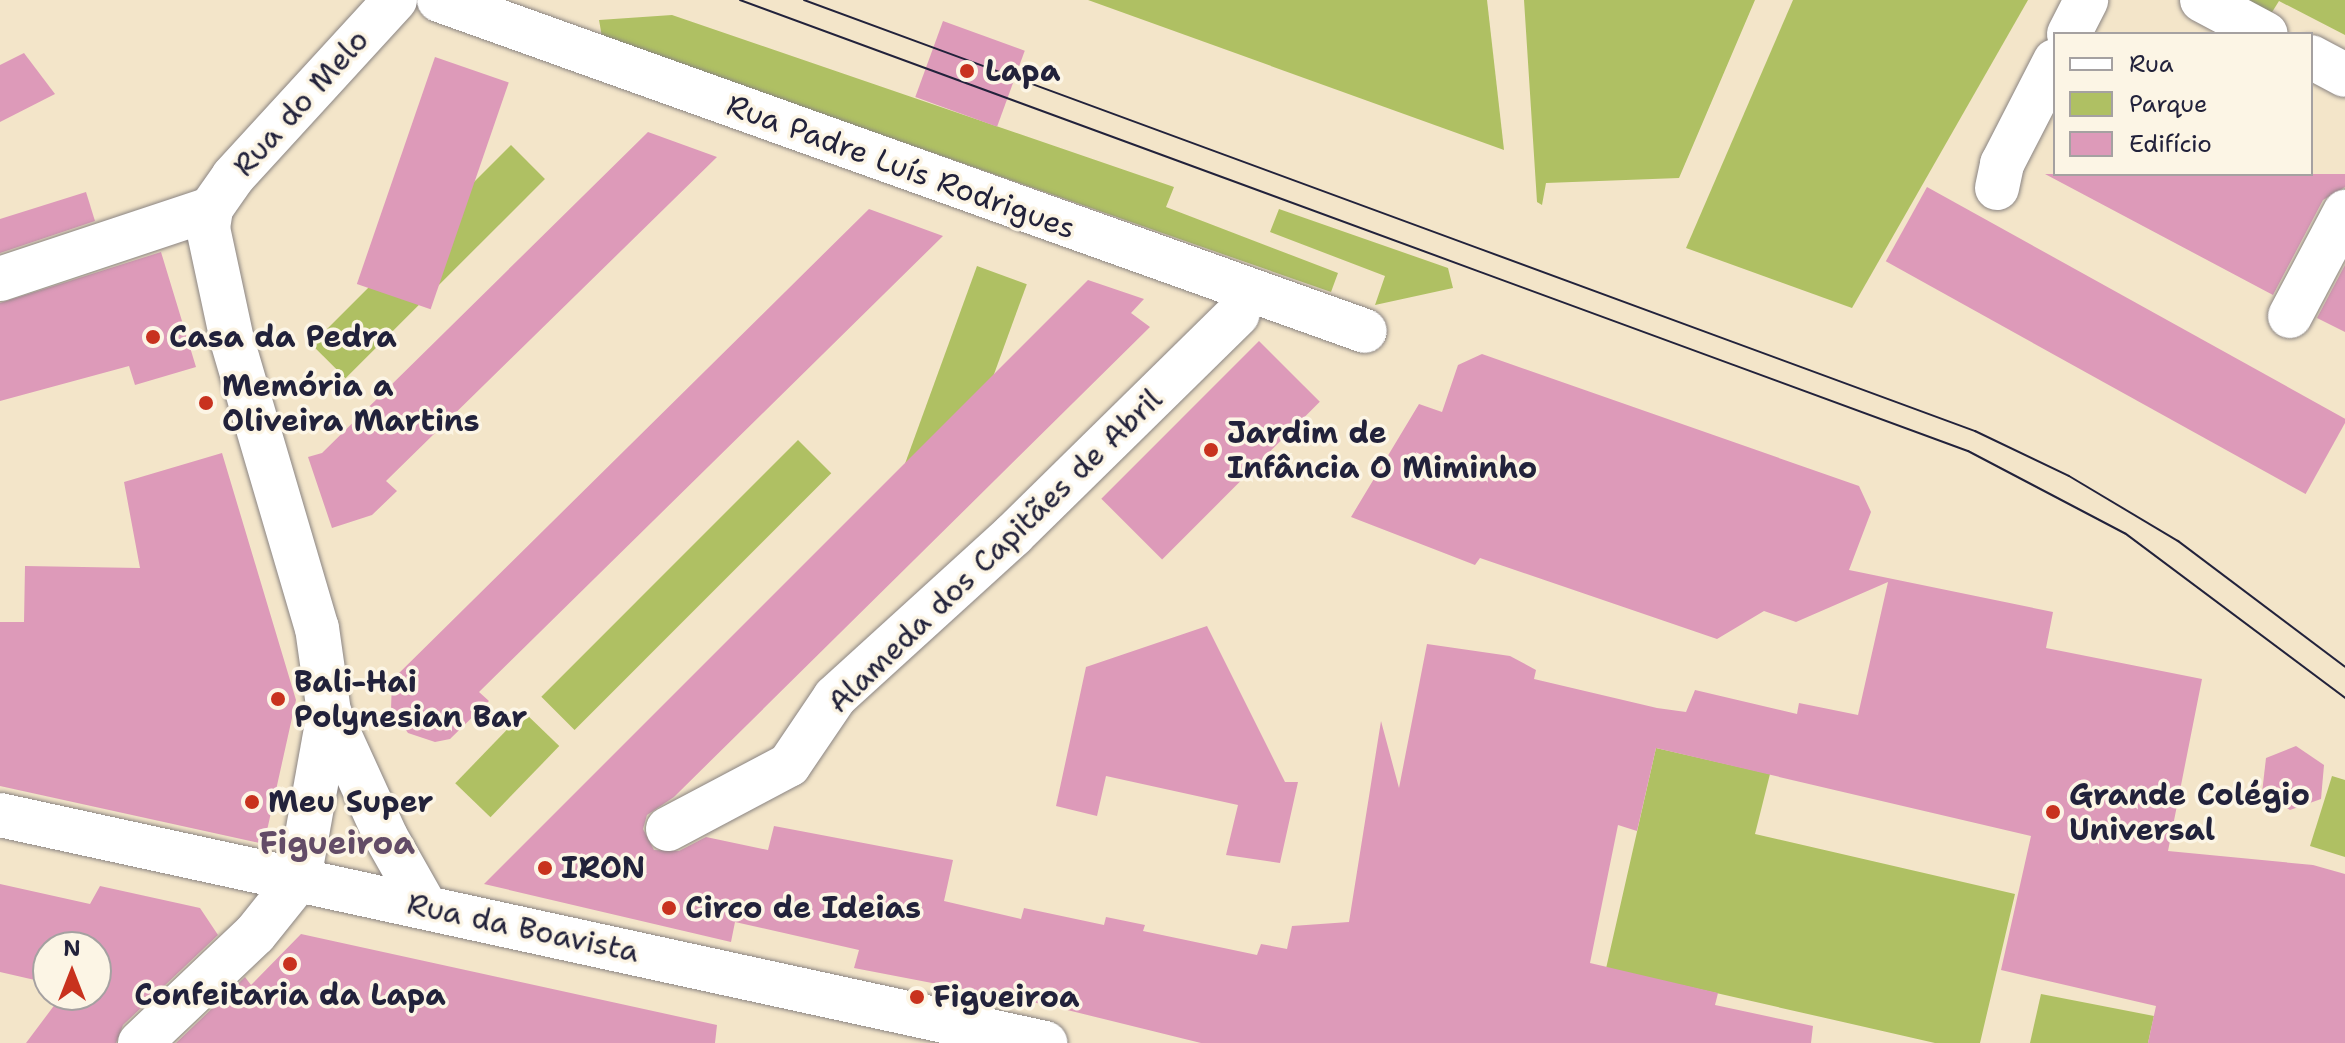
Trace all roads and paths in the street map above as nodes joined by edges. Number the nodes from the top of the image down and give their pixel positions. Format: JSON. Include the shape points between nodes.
{"nodes":[{"id":1,"x":395,"y":0,"type":"edge"},
{"id":2,"x":439,"y":0,"type":"edge"},
{"id":3,"x":2086,"y":0,"type":"edge"},
{"id":4,"x":2202,"y":0,"type":"edge"},
{"id":5,"x":2070,"y":32,"type":"edge"},
{"id":6,"x":2262,"y":32,"type":"edge"},
{"id":7,"x":2313,"y":58,"type":"edge"},
{"id":8,"x":2053,"y":65,"type":"edge"},
{"id":9,"x":2345,"y":75,"type":"edge"},
{"id":10,"x":1997,"y":188,"type":"dead end"},
{"id":11,"x":211,"y":209,"type":"junction"},
{"id":12,"x":2345,"y":212,"type":"edge"},
{"id":13,"x":0,"y":279,"type":"edge"},
{"id":14,"x":1238,"y":314,"type":"dead end"},
{"id":15,"x":2290,"y":316,"type":"dead end"},
{"id":16,"x":1365,"y":331,"type":"dead end"},
{"id":17,"x":329,"y":712,"type":"junction"},
{"id":18,"x":0,"y":815,"type":"edge"},
{"id":19,"x":668,"y":829,"type":"dead end"},
{"id":20,"x":299,"y":879,"type":"junction"},
{"id":21,"x":425,"y":906,"type":"junction"},
{"id":22,"x":140,"y":1043,"type":"edge"},
{"id":23,"x":1045,"y":1043,"type":"edge"}],
"edges":[{"from":1,"to":11,"type":"street","name":"Rua do Melo","via":[[264,142]]},
{"from":2,"to":16,"type":"street","name":"Rua Padre Luís Rodrigues"},
{"from":3,"to":5,"type":"street"},
{"from":4,"to":6,"type":"street"},
{"from":7,"to":9,"type":"street"},
{"from":8,"to":10,"type":"street","via":[[2002,164]]},
{"from":11,"to":13,"type":"street"},
{"from":11,"to":17,"type":"street","via":[[210,254],[317,628]]},
{"from":12,"to":15,"type":"street"},
{"from":14,"to":19,"type":"street","name":"Alameda dos Capitães de Abril","via":[[1013,535],[835,697],[789,765]]},
{"from":17,"to":20,"type":"street"},
{"from":17,"to":21,"type":"street","via":[[386,837]]},
{"from":18,"to":20,"type":"street","name":"Rua da Boavista"},
{"from":20,"to":21,"type":"street","name":"Rua da Boavista"},
{"from":20,"to":22,"type":"street","via":[[255,934]]},
{"from":21,"to":23,"type":"street","name":"Rua da Boavista"}]}
